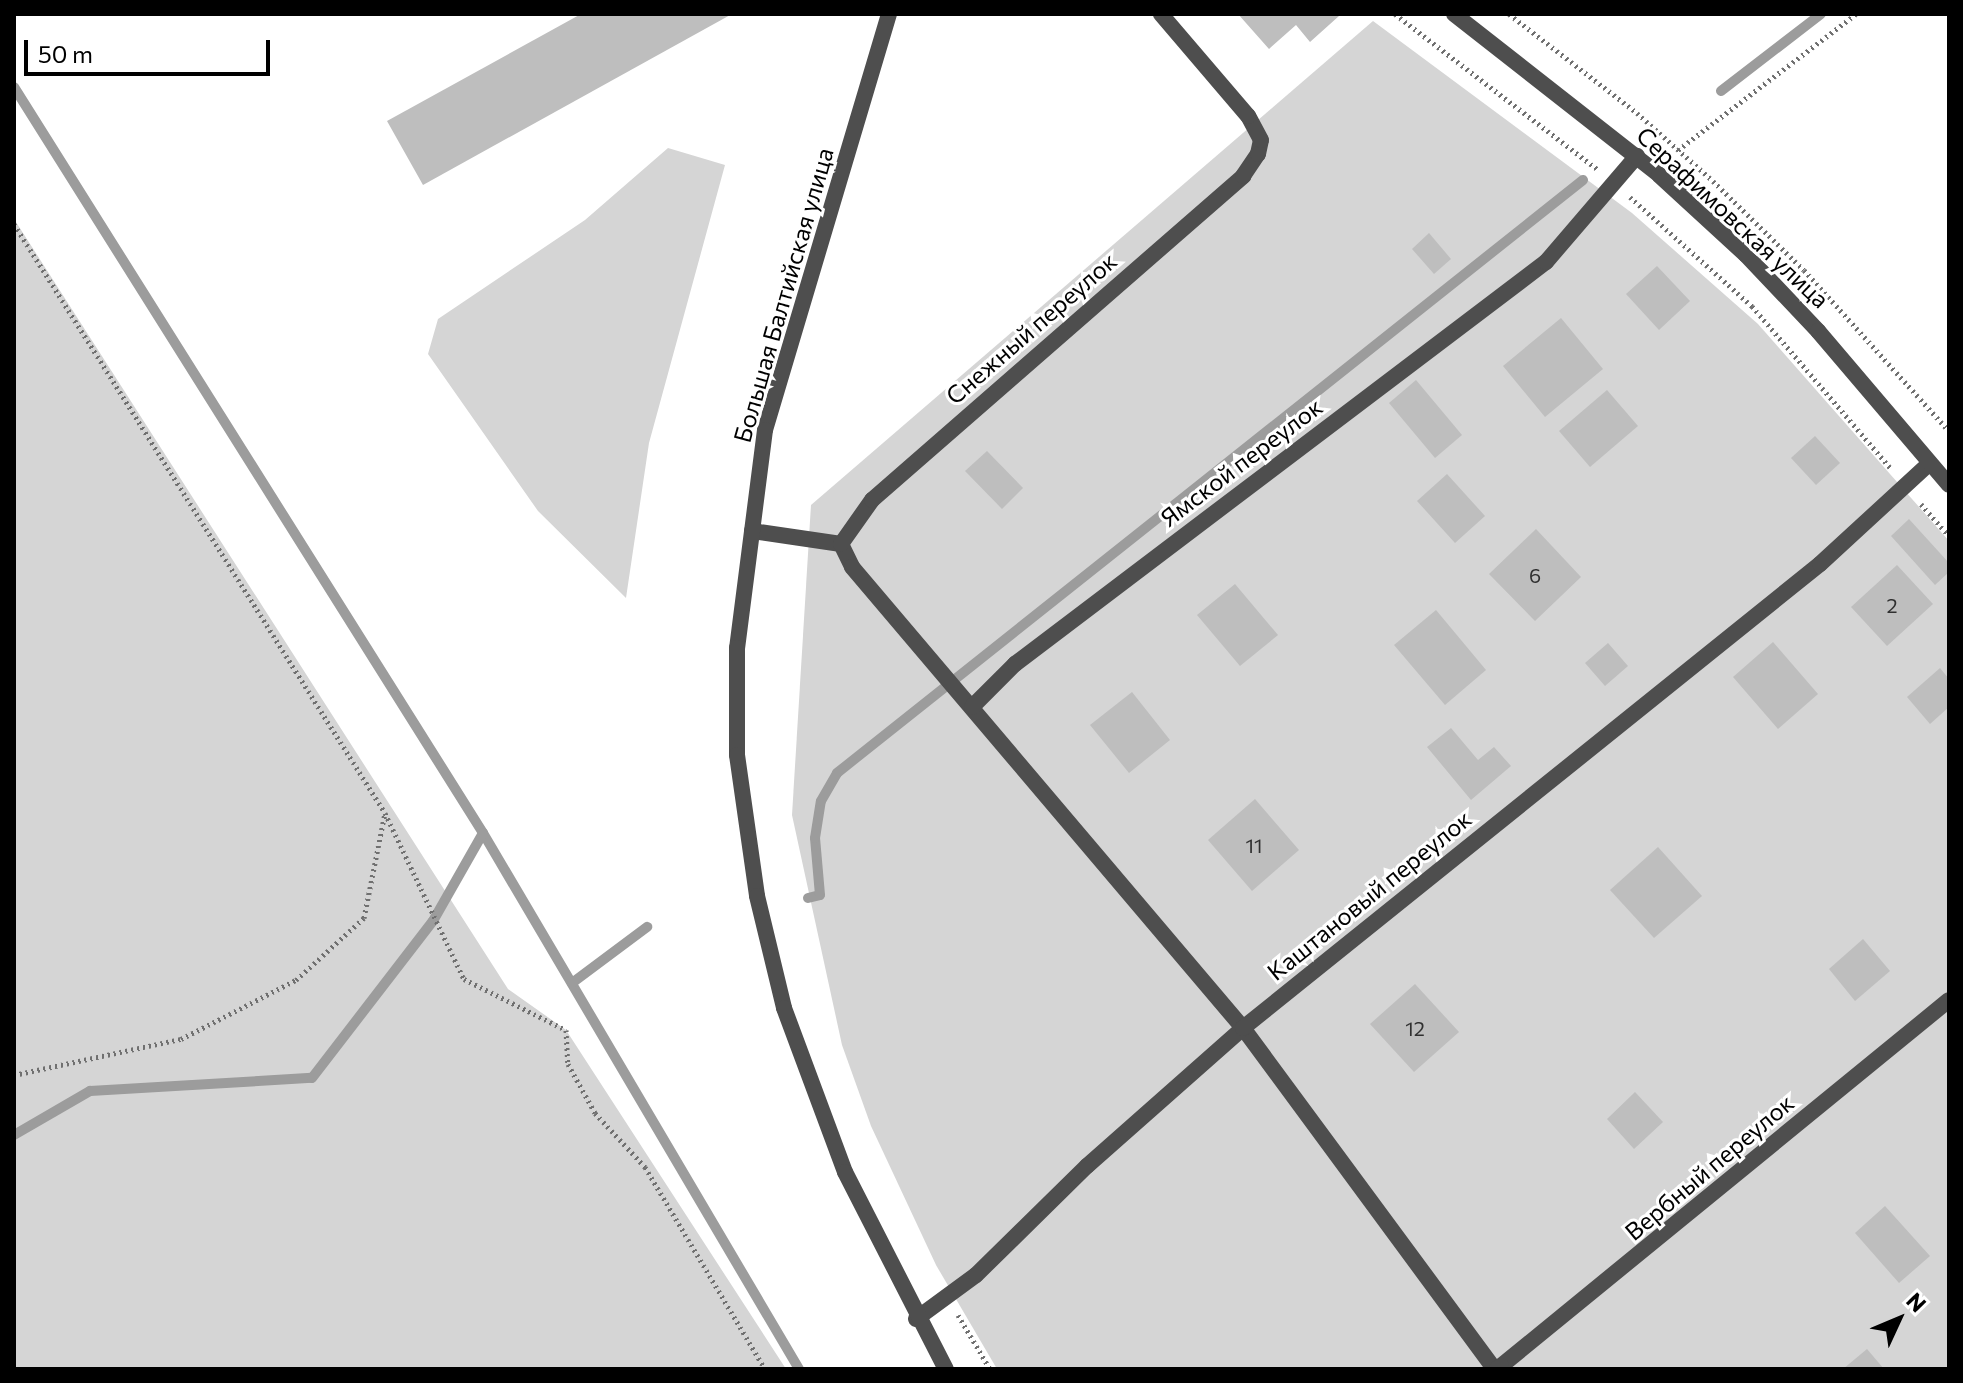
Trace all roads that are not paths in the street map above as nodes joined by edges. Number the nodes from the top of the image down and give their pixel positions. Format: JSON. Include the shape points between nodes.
{"nodes":[{"id":1,"x":889,"y":14,"type":"edge"},
{"id":2,"x":1161,"y":14,"type":"edge"},
{"id":3,"x":1454,"y":14,"type":"edge"},
{"id":4,"x":1637,"y":156,"type":"junction"},
{"id":5,"x":1930,"y":463,"type":"junction"},
{"id":6,"x":1949,"y":485,"type":"edge"},
{"id":7,"x":752,"y":531,"type":"junction"},
{"id":8,"x":841,"y":544,"type":"junction"},
{"id":9,"x":972,"y":707,"type":"junction"},
{"id":10,"x":1949,"y":1000,"type":"edge"},
{"id":11,"x":1243,"y":1028,"type":"junction"},
{"id":12,"x":916,"y":1319,"type":"junction"},
{"id":13,"x":1498,"y":1368,"type":"edge"},
{"id":14,"x":946,"y":1369,"type":"edge"}],
"edges":[{"from":1,"to":7,"type":"street","name":"Большая Балтийская улица","via":[[765,430]]},
{"from":2,"to":8,"type":"street","name":"Снежный переулок","via":[[1248,116],[1261,140],[1258,154],[1243,176],[872,500]]},
{"from":3,"to":4,"type":"street","name":"Серафимовская улица"},
{"from":4,"to":5,"type":"street","name":"Серафимовская улица","via":[[1746,255]]},
{"from":4,"to":9,"type":"street","name":"Ямской переулок","via":[[1546,262],[1015,664]]},
{"from":5,"to":6,"type":"street","name":"Серафимовская улица"},
{"from":5,"to":11,"type":"street","name":"Каштановый переулок","via":[[1865,524]]},
{"from":7,"to":8,"type":"street"},
{"from":7,"to":12,"type":"street","name":"Большая Балтийская улица","via":[[737,648],[737,755],[757,896],[784,1008],[845,1172]]},
{"from":8,"to":9,"type":"street","via":[[852,567]]},
{"from":9,"to":11,"type":"street"},
{"from":10,"to":13,"type":"street","name":"Вербный переулок"},
{"from":11,"to":12,"type":"street","name":"Каштановый переулок","via":[[1087,1166],[976,1275]]},
{"from":11,"to":13,"type":"street"},
{"from":12,"to":14,"type":"street","name":"Большая Балтийская улица"}]}
